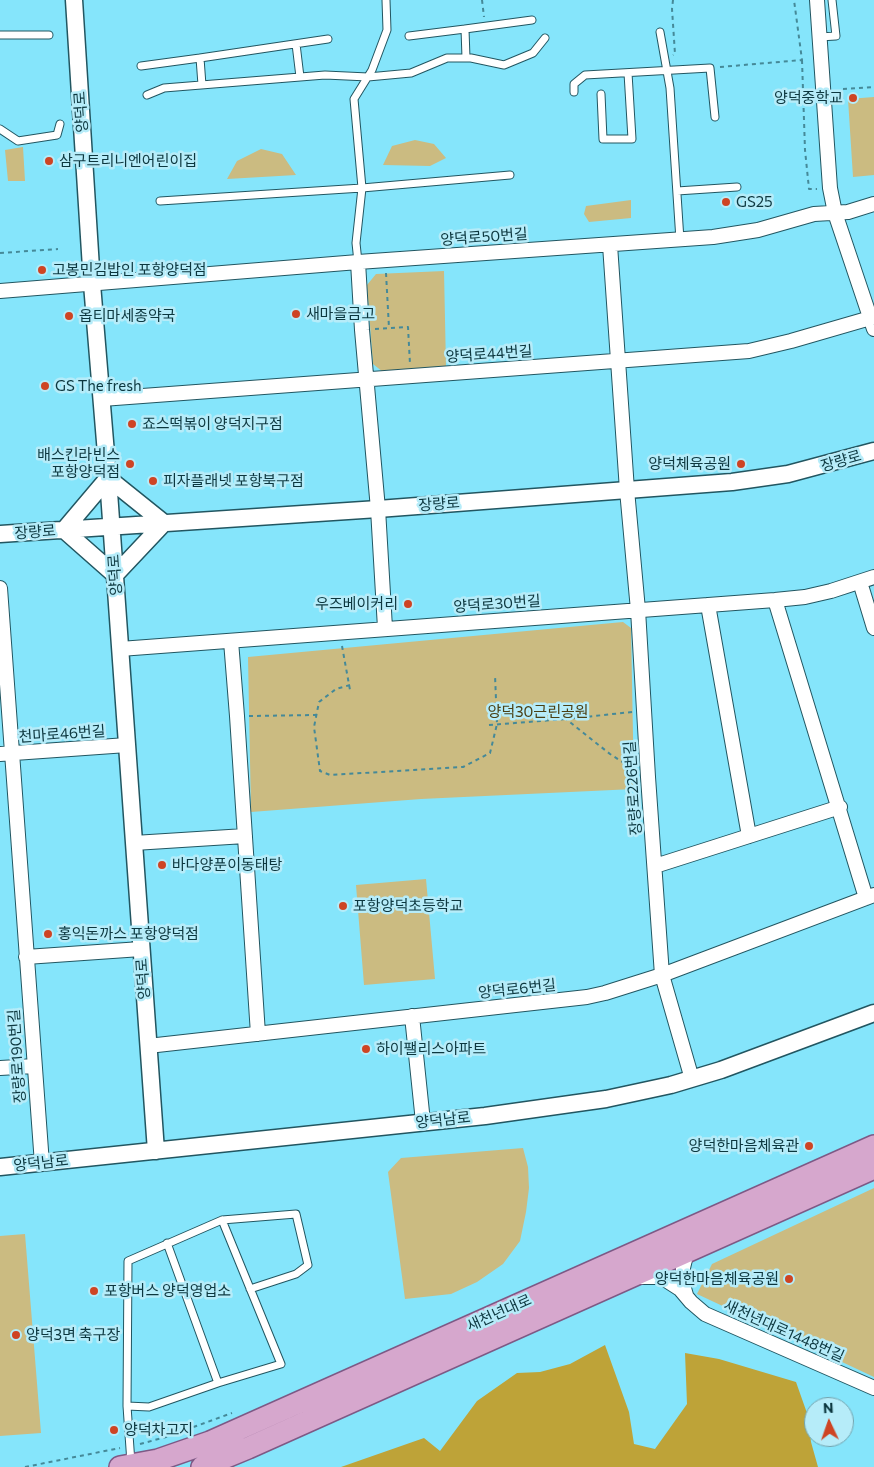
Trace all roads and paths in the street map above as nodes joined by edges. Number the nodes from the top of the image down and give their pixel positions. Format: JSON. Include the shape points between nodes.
{"nodes":[{"id":1,"x":74,"y":0,"type":"edge"},
{"id":2,"x":386,"y":0,"type":"edge"},
{"id":3,"x":482,"y":0,"type":"edge"},
{"id":4,"x":673,"y":0,"type":"edge"},
{"id":5,"x":794,"y":0,"type":"edge"},
{"id":6,"x":816,"y":0,"type":"edge"},
{"id":7,"x":832,"y":0,"type":"edge"},
{"id":8,"x":532,"y":20,"type":"dead end"},
{"id":9,"x":485,"y":26,"type":"junction"},
{"id":10,"x":465,"y":29,"type":"junction"},
{"id":11,"x":660,"y":32,"type":"dead end"},
{"id":12,"x":0,"y":35,"type":"edge"},
{"id":13,"x":49,"y":35,"type":"dead end"},
{"id":14,"x":409,"y":36,"type":"dead end"},
{"id":15,"x":819,"y":37,"type":"junction"},
{"id":16,"x":545,"y":38,"type":"dead end"},
{"id":17,"x":328,"y":39,"type":"dead end"},
{"id":18,"x":296,"y":44,"type":"junction"},
{"id":19,"x":200,"y":58,"type":"junction"},
{"id":20,"x":466,"y":58,"type":"junction"},
{"id":21,"x":802,"y":60,"type":"junction"},
{"id":22,"x":665,"y":61,"type":"junction"},
{"id":23,"x":140,"y":66,"type":"dead end"},
{"id":24,"x":710,"y":68,"type":"junction"},
{"id":25,"x":667,"y":70,"type":"junction"},
{"id":26,"x":628,"y":72,"type":"junction"},
{"id":27,"x":300,"y":77,"type":"junction"},
{"id":28,"x":368,"y":77,"type":"junction"},
{"id":29,"x":202,"y":85,"type":"junction"},
{"id":30,"x":874,"y":87,"type":"edge"},
{"id":31,"x":843,"y":89,"type":"dead end"},
{"id":32,"x":574,"y":92,"type":"dead end"},
{"id":33,"x":601,"y":94,"type":"dead end"},
{"id":34,"x":147,"y":95,"type":"dead end"},
{"id":35,"x":715,"y":117,"type":"dead end"},
{"id":36,"x":60,"y":124,"type":"dead end"},
{"id":37,"x":0,"y":129,"type":"edge"},
{"id":38,"x":510,"y":176,"type":"dead end"},
{"id":39,"x":737,"y":187,"type":"dead end"},
{"id":40,"x":362,"y":188,"type":"junction"},
{"id":41,"x":830,"y":188,"type":"junction"},
{"id":42,"x":677,"y":191,"type":"junction"},
{"id":43,"x":160,"y":201,"type":"dead end"},
{"id":44,"x":874,"y":204,"type":"edge"},
{"id":45,"x":835,"y":213,"type":"junction"},
{"id":46,"x":680,"y":240,"type":"junction"},
{"id":47,"x":610,"y":245,"type":"junction"},
{"id":48,"x":58,"y":248,"type":"dead end"},
{"id":49,"x":0,"y":253,"type":"edge"},
{"id":50,"x":385,"y":260,"type":"junction"},
{"id":51,"x":358,"y":262,"type":"junction"},
{"id":52,"x":92,"y":284,"type":"junction"},
{"id":53,"x":0,"y":291,"type":"edge"},
{"id":54,"x":873,"y":322,"type":"edge"},
{"id":55,"x":389,"y":328,"type":"junction"},
{"id":56,"x":362,"y":330,"type":"junction"},
{"id":57,"x":617,"y":360,"type":"junction"},
{"id":58,"x":411,"y":377,"type":"junction"},
{"id":59,"x":366,"y":380,"type":"junction"},
{"id":60,"x":102,"y":399,"type":"junction"},
{"id":61,"x":874,"y":451,"type":"edge"},
{"id":62,"x":108,"y":478,"type":"junction"},
{"id":63,"x":627,"y":490,"type":"junction"},
{"id":64,"x":378,"y":509,"type":"junction"},
{"id":65,"x":164,"y":523,"type":"junction"},
{"id":66,"x":112,"y":526,"type":"junction"},
{"id":67,"x":64,"y":530,"type":"junction"},
{"id":68,"x":0,"y":534,"type":"edge"},
{"id":69,"x":115,"y":575,"type":"junction"},
{"id":70,"x":874,"y":578,"type":"edge"},
{"id":71,"x":860,"y":582,"type":"junction"},
{"id":72,"x":0,"y":588,"type":"edge"},
{"id":73,"x":775,"y":600,"type":"junction"},
{"id":74,"x":708,"y":605,"type":"junction"},
{"id":75,"x":638,"y":610,"type":"junction"},
{"id":76,"x":386,"y":628,"type":"junction"},
{"id":77,"x":874,"y":628,"type":"edge"},
{"id":78,"x":340,"y":632,"type":"junction"},
{"id":79,"x":231,"y":641,"type":"junction"},
{"id":80,"x":120,"y":649,"type":"junction"},
{"id":81,"x":2,"y":656,"type":"edge"},
{"id":82,"x":495,"y":675,"type":"dead end"},
{"id":83,"x":350,"y":685,"type":"junction"},
{"id":84,"x":350,"y":690,"type":"dead end"},
{"id":85,"x":644,"y":711,"type":"junction"},
{"id":86,"x":316,"y":715,"type":"junction"},
{"id":87,"x":237,"y":716,"type":"junction"},
{"id":88,"x":566,"y":719,"type":"junction"},
{"id":89,"x":498,"y":724,"type":"junction"},
{"id":90,"x":489,"y":725,"type":"dead end"},
{"id":91,"x":127,"y":745,"type":"junction"},
{"id":92,"x":6,"y":754,"type":"edge"},
{"id":93,"x":648,"y":777,"type":"junction"},
{"id":94,"x":840,"y":807,"type":"junction"},
{"id":95,"x":245,"y":836,"type":"junction"},
{"id":96,"x":749,"y":836,"type":"junction"},
{"id":97,"x":134,"y":844,"type":"junction"},
{"id":98,"x":654,"y":866,"type":"junction"},
{"id":99,"x":870,"y":897,"type":"edge"},
{"id":100,"x":141,"y":949,"type":"junction"},
{"id":101,"x":26,"y":956,"type":"junction"},
{"id":102,"x":662,"y":975,"type":"junction"},
{"id":103,"x":874,"y":1013,"type":"edge"},
{"id":104,"x":412,"y":1016,"type":"junction"},
{"id":105,"x":258,"y":1034,"type":"junction"},
{"id":106,"x":148,"y":1046,"type":"junction"},
{"id":107,"x":34,"y":1066,"type":"junction"},
{"id":108,"x":0,"y":1068,"type":"edge"},
{"id":109,"x":692,"y":1079,"type":"junction"},
{"id":110,"x":423,"y":1122,"type":"junction"},
{"id":111,"x":874,"y":1146,"type":"edge"},
{"id":112,"x":156,"y":1151,"type":"junction"},
{"id":113,"x":42,"y":1164,"type":"junction"},
{"id":114,"x":0,"y":1167,"type":"edge"},
{"id":115,"x":874,"y":1168,"type":"edge"},
{"id":116,"x":222,"y":1220,"type":"junction"},
{"id":117,"x":167,"y":1243,"type":"junction"},
{"id":118,"x":687,"y":1251,"type":"junction"},
{"id":119,"x":630,"y":1278,"type":"junction"},
{"id":120,"x":250,"y":1289,"type":"junction"},
{"id":121,"x":686,"y":1295,"type":"junction"},
{"id":122,"x":218,"y":1383,"type":"junction"},
{"id":123,"x":874,"y":1388,"type":"edge"},
{"id":124,"x":127,"y":1406,"type":"junction"},
{"id":125,"x":128,"y":1466,"type":"edge"},
{"id":126,"x":202,"y":1467,"type":"edge"}],
"edges":[{"from":1,"to":52,"type":"street","name":"양덕로"},
{"from":2,"to":28,"type":"lane","via":[[387,30]]},
{"from":3,"to":9,"type":"path"},
{"from":4,"to":22,"type":"path","via":[[675,54]]},
{"from":5,"to":21,"type":"path"},
{"from":6,"to":15,"type":"street"},
{"from":7,"to":15,"type":"lane","via":[[836,36]]},
{"from":8,"to":9,"type":"lane"},
{"from":9,"to":10,"type":"lane"},
{"from":10,"to":14,"type":"lane"},
{"from":10,"to":20,"type":"lane"},
{"from":11,"to":22,"type":"lane"},
{"from":12,"to":13,"type":"lane"},
{"from":15,"to":41,"type":"street"},
{"from":16,"to":20,"type":"lane","via":[[533,53],[504,65]]},
{"from":17,"to":18,"type":"lane"},
{"from":18,"to":19,"type":"lane"},
{"from":18,"to":27,"type":"lane"},
{"from":19,"to":23,"type":"lane"},
{"from":19,"to":29,"type":"lane"},
{"from":20,"to":28,"type":"lane","via":[[447,58],[411,73]]},
{"from":21,"to":24,"type":"path"},
{"from":21,"to":41,"type":"path","via":[[809,189]]},
{"from":22,"to":25,"type":"lane"},
{"from":24,"to":25,"type":"lane"},
{"from":24,"to":35,"type":"lane"},
{"from":25,"to":26,"type":"lane"},
{"from":25,"to":42,"type":"lane"},
{"from":26,"to":32,"type":"lane","via":[[585,75],[574,84]]},
{"from":26,"to":33,"type":"lane","via":[[632,138],[603,139]]},
{"from":27,"to":28,"type":"lane"},
{"from":27,"to":29,"type":"lane"},
{"from":28,"to":40,"type":"lane","via":[[354,99]]},
{"from":29,"to":34,"type":"lane","via":[[164,88]]},
{"from":30,"to":31,"type":"path"},
{"from":36,"to":37,"type":"lane","via":[[57,135],[18,140]]},
{"from":38,"to":40,"type":"lane"},
{"from":39,"to":42,"type":"lane"},
{"from":40,"to":43,"type":"lane"},
{"from":40,"to":51,"type":"lane","via":[[356,244]]},
{"from":41,"to":45,"type":"street"},
{"from":42,"to":46,"type":"lane"},
{"from":44,"to":45,"type":"street","name":"양덕로50번길"},
{"from":45,"to":46,"type":"street","name":"양덕로50번길","via":[[814,214],[742,233]]},
{"from":45,"to":54,"type":"street"},
{"from":46,"to":47,"type":"street","name":"양덕로50번길"},
{"from":47,"to":50,"type":"street","name":"양덕로50번길"},
{"from":47,"to":57,"type":"street","name":"장량로226번길"},
{"from":48,"to":49,"type":"path"},
{"from":50,"to":51,"type":"street","name":"양덕로50번길"},
{"from":50,"to":55,"type":"path"},
{"from":51,"to":52,"type":"street","name":"양덕로50번길"},
{"from":51,"to":56,"type":"street"},
{"from":52,"to":53,"type":"street","name":"양덕로50번길"},
{"from":52,"to":60,"type":"street","name":"양덕로"},
{"from":54,"to":57,"type":"street","name":"양덕로44번길","via":[[758,349]]},
{"from":55,"to":56,"type":"path"},
{"from":55,"to":58,"type":"path","via":[[408,327]]},
{"from":56,"to":59,"type":"street"},
{"from":57,"to":58,"type":"street","name":"양덕로44번길"},
{"from":57,"to":63,"type":"street","name":"장량로226번길"},
{"from":58,"to":59,"type":"street","name":"양덕로44번길"},
{"from":59,"to":60,"type":"street","name":"양덕로44번길"},
{"from":59,"to":64,"type":"street"},
{"from":60,"to":62,"type":"street","name":"양덕로"},
{"from":61,"to":63,"type":"street","name":"장량로","via":[[816,468],[761,479]]},
{"from":62,"to":65,"type":"street"},
{"from":62,"to":66,"type":"street","name":"양덕로"},
{"from":62,"to":67,"type":"street"},
{"from":63,"to":64,"type":"street","name":"장량로"},
{"from":63,"to":75,"type":"street","name":"장량로226번길"},
{"from":64,"to":65,"type":"street","name":"장량로"},
{"from":64,"to":76,"type":"street"},
{"from":65,"to":66,"type":"street","name":"장량로"},
{"from":65,"to":69,"type":"street"},
{"from":66,"to":67,"type":"street","name":"장량로"},
{"from":66,"to":69,"type":"street","name":"양덕로"},
{"from":67,"to":68,"type":"street","name":"장량로"},
{"from":67,"to":69,"type":"street"},
{"from":69,"to":80,"type":"street","name":"양덕로"},
{"from":70,"to":71,"type":"street","name":"양덕로30번길"},
{"from":71,"to":73,"type":"street","name":"양덕로30번길"},
{"from":71,"to":77,"type":"street"},
{"from":72,"to":81,"type":"street","name":"장량로190번길"},
{"from":73,"to":74,"type":"street","name":"양덕로30번길"},
{"from":73,"to":94,"type":"street"},
{"from":74,"to":75,"type":"street","name":"양덕로30번길"},
{"from":74,"to":96,"type":"street"},
{"from":75,"to":76,"type":"street","name":"양덕로30번길"},
{"from":75,"to":85,"type":"street","name":"장량로226번길"},
{"from":76,"to":78,"type":"street","name":"양덕로30번길"},
{"from":78,"to":79,"type":"street","name":"양덕로30번길"},
{"from":78,"to":83,"type":"path"},
{"from":79,"to":80,"type":"street","name":"양덕로30번길"},
{"from":79,"to":87,"type":"street"},
{"from":80,"to":91,"type":"street","name":"양덕로"},
{"from":81,"to":92,"type":"street","name":"장량로190번길"},
{"from":82,"to":89,"type":"path"},
{"from":83,"to":84,"type":"path"},
{"from":83,"to":86,"type":"path","via":[[336,689],[319,702]]},
{"from":85,"to":88,"type":"path"},
{"from":85,"to":93,"type":"street","name":"장량로226번길"},
{"from":86,"to":87,"type":"path"},
{"from":86,"to":89,"type":"path","via":[[314,727],[320,771],[330,775],[463,767],[490,753]]},
{"from":87,"to":95,"type":"street"},
{"from":88,"to":89,"type":"path"},
{"from":88,"to":93,"type":"path","via":[[610,754]]},
{"from":89,"to":90,"type":"path"},
{"from":91,"to":92,"type":"street","name":"천마로46번길"},
{"from":91,"to":97,"type":"street","name":"양덕로"},
{"from":92,"to":101,"type":"street","name":"장량로190번길"},
{"from":93,"to":98,"type":"street","name":"장량로226번길"},
{"from":94,"to":96,"type":"street"},
{"from":94,"to":99,"type":"street"},
{"from":95,"to":97,"type":"street"},
{"from":95,"to":105,"type":"street"},
{"from":96,"to":98,"type":"street"},
{"from":97,"to":100,"type":"street","name":"양덕로"},
{"from":98,"to":102,"type":"street","name":"장량로226번길"},
{"from":99,"to":102,"type":"street","name":"양덕로6번길"},
{"from":100,"to":101,"type":"street"},
{"from":100,"to":106,"type":"street","name":"양덕로"},
{"from":101,"to":107,"type":"street","name":"장량로190번길"},
{"from":102,"to":104,"type":"street","name":"양덕로6번길","via":[[605,993],[573,999]]},
{"from":102,"to":109,"type":"street","name":"장량로226번길"},
{"from":103,"to":109,"type":"street","name":"양덕남로"},
{"from":104,"to":105,"type":"street","name":"양덕로6번길"},
{"from":104,"to":110,"type":"street"},
{"from":105,"to":106,"type":"street","name":"양덕로6번길"},
{"from":106,"to":112,"type":"street","name":"양덕로"},
{"from":107,"to":108,"type":"street"},
{"from":107,"to":113,"type":"street","name":"장량로190번길"},
{"from":109,"to":110,"type":"street","name":"양덕남로","via":[[584,1103]]},
{"from":110,"to":112,"type":"street","name":"양덕남로"},
{"from":111,"to":125,"type":"main road","name":"새천년대로","via":[[210,1442],[158,1460]]},
{"from":112,"to":113,"type":"street","name":"양덕남로"},
{"from":113,"to":114,"type":"street","name":"양덕남로"},
{"from":115,"to":118,"type":"main road","name":"새천년대로"},
{"from":116,"to":117,"type":"lane"},
{"from":116,"to":120,"type":"lane"},
{"from":116,"to":120,"type":"lane","via":[[296,1214],[308,1265],[296,1274]]},
{"from":117,"to":122,"type":"lane"},
{"from":117,"to":124,"type":"lane","via":[[128,1261]]},
{"from":118,"to":119,"type":"main road","name":"새천년대로"},
{"from":118,"to":121,"type":"street","via":[[683,1268]]},
{"from":119,"to":121,"type":"street","name":"새천년대로1448번길","via":[[657,1277],[674,1284]]},
{"from":119,"to":126,"type":"main road","name":"새천년대로"},
{"from":120,"to":122,"type":"lane","via":[[281,1364]]},
{"from":121,"to":123,"type":"street","name":"새천년대로1448번길","via":[[697,1308],[715,1318]]},
{"from":122,"to":124,"type":"lane","via":[[148,1407]]},
{"from":124,"to":125,"type":"lane"}]}
